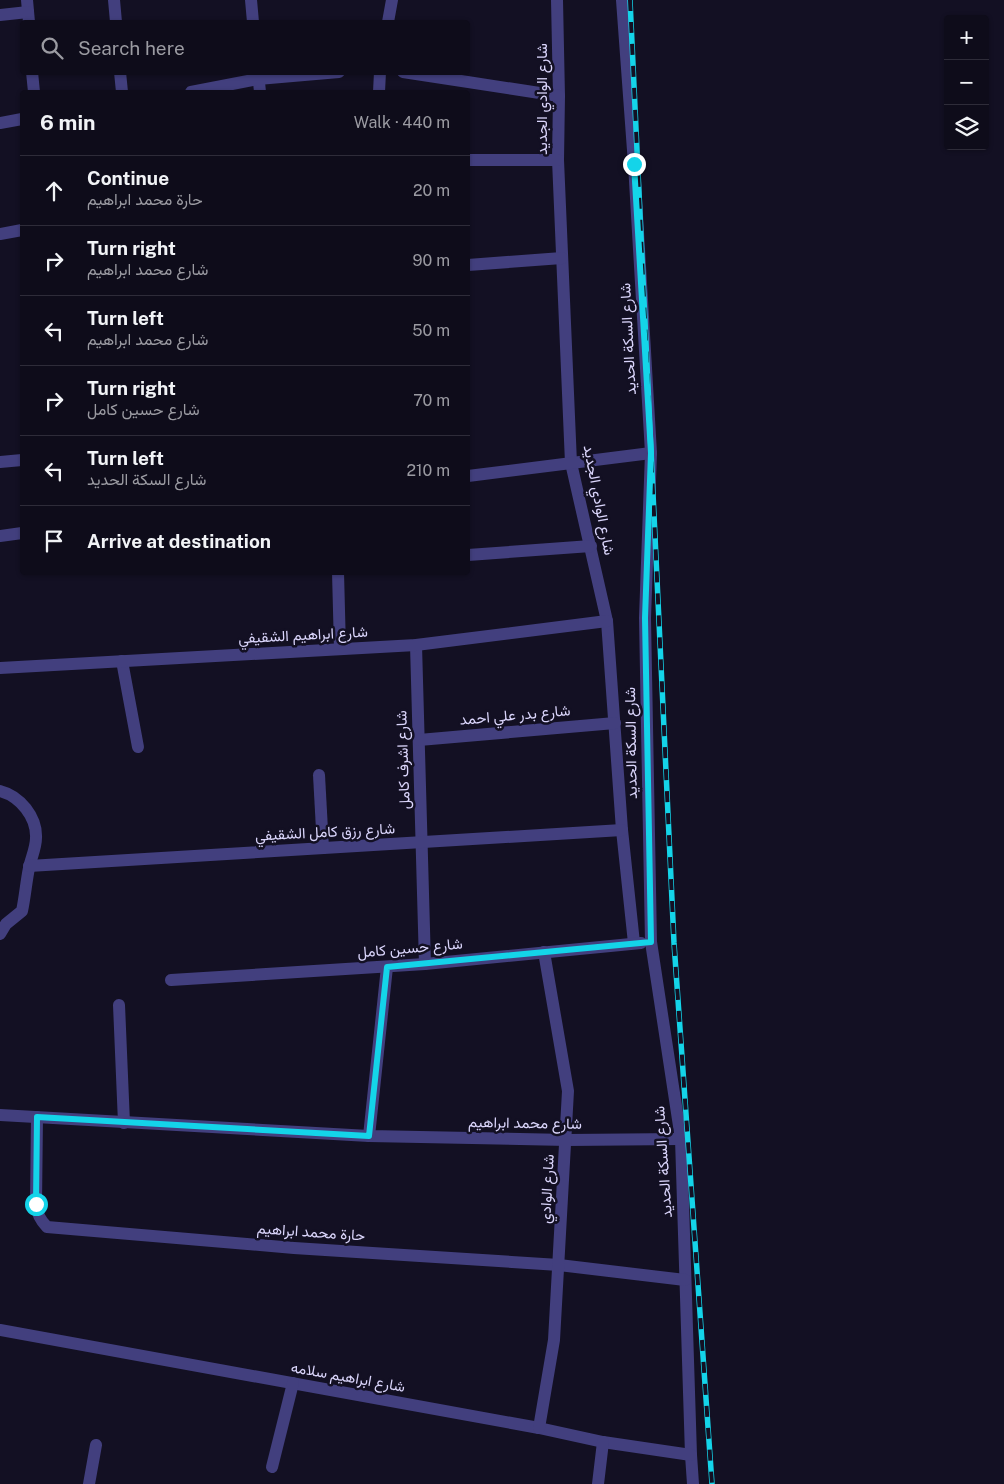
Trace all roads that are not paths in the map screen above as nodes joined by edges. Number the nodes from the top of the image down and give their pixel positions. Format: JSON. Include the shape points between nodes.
{"nodes":[{"id":1,"x":114,"y":0,"type":"edge"},
{"id":2,"x":251,"y":0,"type":"edge"},
{"id":3,"x":392,"y":0,"type":"edge"},
{"id":4,"x":557,"y":0,"type":"edge"},
{"id":5,"x":622,"y":0,"type":"edge"},
{"id":6,"x":28,"y":11,"type":"edge"},
{"id":7,"x":0,"y":15,"type":"edge"},
{"id":8,"x":116,"y":20,"type":"edge"},
{"id":9,"x":253,"y":20,"type":"edge"},
{"id":10,"x":388,"y":20,"type":"edge"},
{"id":11,"x":32,"y":75,"type":"edge"},
{"id":12,"x":120,"y":75,"type":"edge"},
{"id":13,"x":278,"y":75,"type":"edge"},
{"id":14,"x":380,"y":75,"type":"edge"},
{"id":15,"x":423,"y":75,"type":"edge"},
{"id":16,"x":258,"y":76,"type":"edge"},
{"id":17,"x":34,"y":90,"type":"edge"},
{"id":18,"x":122,"y":90,"type":"edge"},
{"id":19,"x":199,"y":90,"type":"edge"},
{"id":20,"x":260,"y":90,"type":"edge"},
{"id":21,"x":379,"y":90,"type":"edge"},
{"id":22,"x":560,"y":96,"type":"junction"},
{"id":23,"x":20,"y":119,"type":"edge"},
{"id":24,"x":0,"y":123,"type":"edge"},
{"id":25,"x":470,"y":160,"type":"edge"},
{"id":26,"x":558,"y":160,"type":"junction"},
{"id":27,"x":20,"y":230,"type":"edge"},
{"id":28,"x":0,"y":234,"type":"edge"},
{"id":29,"x":562,"y":258,"type":"junction"},
{"id":30,"x":470,"y":265,"type":"edge"},
{"id":31,"x":651,"y":453,"type":"junction"},
{"id":32,"x":20,"y":460,"type":"edge"},
{"id":33,"x":0,"y":462,"type":"edge"},
{"id":34,"x":572,"y":463,"type":"junction"},
{"id":35,"x":470,"y":476,"type":"edge"},
{"id":36,"x":20,"y":533,"type":"edge"},
{"id":37,"x":0,"y":536,"type":"edge"},
{"id":38,"x":591,"y":546,"type":"junction"},
{"id":39,"x":470,"y":555,"type":"edge"},
{"id":40,"x":338,"y":575,"type":"edge"},
{"id":41,"x":607,"y":621,"type":"junction"},
{"id":42,"x":416,"y":645,"type":"junction"},
{"id":43,"x":340,"y":649,"type":"junction"},
{"id":44,"x":122,"y":661,"type":"junction"},
{"id":45,"x":0,"y":668,"type":"edge"},
{"id":46,"x":615,"y":723,"type":"junction"},
{"id":47,"x":419,"y":740,"type":"junction"},
{"id":48,"x":138,"y":746,"type":"dead end"},
{"id":49,"x":319,"y":775,"type":"dead end"},
{"id":50,"x":0,"y":791,"type":"edge"},
{"id":51,"x":622,"y":830,"type":"junction"},
{"id":52,"x":422,"y":842,"type":"junction"},
{"id":53,"x":323,"y":848,"type":"junction"},
{"id":54,"x":29,"y":866,"type":"junction"},
{"id":55,"x":0,"y":934,"type":"edge"},
{"id":56,"x":651,"y":942,"type":"junction"},
{"id":57,"x":634,"y":943,"type":"junction"},
{"id":58,"x":544,"y":952,"type":"junction"},
{"id":59,"x":425,"y":964,"type":"junction"},
{"id":60,"x":387,"y":967,"type":"junction"},
{"id":61,"x":171,"y":980,"type":"dead end"},
{"id":62,"x":119,"y":1005,"type":"dead end"},
{"id":63,"x":0,"y":1115,"type":"edge"},
{"id":64,"x":37,"y":1117,"type":"junction"},
{"id":65,"x":124,"y":1123,"type":"junction"},
{"id":66,"x":369,"y":1136,"type":"junction"},
{"id":67,"x":681,"y":1139,"type":"junction"},
{"id":68,"x":566,"y":1140,"type":"junction"},
{"id":69,"x":559,"y":1264,"type":"junction"},
{"id":70,"x":685,"y":1280,"type":"junction"},
{"id":71,"x":0,"y":1330,"type":"edge"},
{"id":72,"x":293,"y":1383,"type":"junction"},
{"id":73,"x":539,"y":1428,"type":"junction"},
{"id":74,"x":603,"y":1442,"type":"junction"},
{"id":75,"x":96,"y":1445,"type":"dead end"},
{"id":76,"x":691,"y":1455,"type":"junction"},
{"id":77,"x":272,"y":1467,"type":"dead end"},
{"id":78,"x":89,"y":1484,"type":"edge"},
{"id":79,"x":598,"y":1484,"type":"edge"},
{"id":80,"x":693,"y":1484,"type":"edge"}],
"edges":[{"from":1,"to":8,"type":"street"},
{"from":2,"to":9,"type":"street"},
{"from":3,"to":10,"type":"street"},
{"from":4,"to":22,"type":"street","name":"شارع الوادي الجديد"},
{"from":5,"to":31,"type":"street","name":"شارع السكة الحديد"},
{"from":6,"to":7,"type":"street"},
{"from":11,"to":17,"type":"street"},
{"from":12,"to":18,"type":"street"},
{"from":13,"to":16,"type":"street"},
{"from":14,"to":21,"type":"street"},
{"from":15,"to":22,"type":"street"},
{"from":16,"to":19,"type":"street"},
{"from":16,"to":20,"type":"street"},
{"from":22,"to":26,"type":"street","name":"شارع الوادي الجديد"},
{"from":23,"to":24,"type":"street"},
{"from":25,"to":26,"type":"street"},
{"from":26,"to":29,"type":"street","name":"شارع الوادي الجديد"},
{"from":27,"to":28,"type":"street"},
{"from":29,"to":30,"type":"street"},
{"from":29,"to":34,"type":"street","name":"شارع الوادي الجديد"},
{"from":31,"to":34,"type":"street"},
{"from":31,"to":56,"type":"street","name":"شارع السكة الحديد","via":[[645,618]]},
{"from":32,"to":33,"type":"street"},
{"from":34,"to":35,"type":"street"},
{"from":34,"to":38,"type":"street","name":"شارع الوادي الجديد"},
{"from":36,"to":37,"type":"street"},
{"from":38,"to":39,"type":"street"},
{"from":38,"to":41,"type":"street","name":"شارع الوادي الجديد"},
{"from":40,"to":43,"type":"street"},
{"from":41,"to":42,"type":"street","name":"شارع ابراهيم الشقيفي"},
{"from":41,"to":46,"type":"street","name":"شارع الوادي الجديد"},
{"from":42,"to":43,"type":"street","name":"شارع ابراهيم الشقيفي"},
{"from":42,"to":47,"type":"street","name":"شارع اشرف كامل"},
{"from":43,"to":44,"type":"street","name":"شارع ابراهيم الشقيفي"},
{"from":44,"to":45,"type":"street","name":"شارع ابراهيم الشقيفي"},
{"from":44,"to":48,"type":"street"},
{"from":46,"to":47,"type":"street","name":"شارع بدر علي احمد"},
{"from":46,"to":51,"type":"street","name":"شارع الوادي الجديد"},
{"from":47,"to":52,"type":"street","name":"شارع اشرف كامل"},
{"from":49,"to":53,"type":"street"},
{"from":50,"to":54,"type":"street","via":[[27,810],[35,824],[36,838]]},
{"from":51,"to":52,"type":"street","name":"شارع رزق كامل الشقيفي"},
{"from":51,"to":57,"type":"street","name":"شارع الوادي الجديد"},
{"from":52,"to":53,"type":"street","name":"شارع رزق كامل الشقيفي"},
{"from":52,"to":59,"type":"street","name":"شارع اشرف كامل"},
{"from":53,"to":54,"type":"street","name":"شارع رزق كامل الشقيفي"},
{"from":54,"to":55,"type":"street","via":[[22,911],[6,924]]},
{"from":56,"to":57,"type":"street","name":"شارع حسين كامل"},
{"from":56,"to":67,"type":"street","name":"شارع السكة الحديد"},
{"from":57,"to":58,"type":"street","name":"شارع حسين كامل"},
{"from":58,"to":59,"type":"street","name":"شارع حسين كامل"},
{"from":58,"to":68,"type":"street","name":"شارع الوادي","via":[[568,1092]]},
{"from":59,"to":60,"type":"street","name":"شارع حسين كامل"},
{"from":60,"to":61,"type":"street","name":"شارع حسين كامل"},
{"from":60,"to":66,"type":"street"},
{"from":62,"to":65,"type":"street"},
{"from":63,"to":64,"type":"street","name":"شارع محمد ابراهيم"},
{"from":64,"to":65,"type":"street","name":"شارع محمد ابراهيم"},
{"from":64,"to":69,"type":"street","name":"حارة محمد ابراهيم","via":[[36,1204],[37,1213],[47,1227],[294,1248]]},
{"from":65,"to":66,"type":"street","name":"شارع محمد ابراهيم"},
{"from":66,"to":68,"type":"street","name":"شارع محمد ابراهيم"},
{"from":67,"to":68,"type":"street","name":"شارع محمد ابراهيم"},
{"from":67,"to":70,"type":"street","name":"شارع السكة الحديد"},
{"from":68,"to":69,"type":"street","name":"شارع الوادي"},
{"from":69,"to":70,"type":"street","name":"حارة محمد ابراهيم"},
{"from":69,"to":73,"type":"street","name":"شارع الوادي","via":[[554,1340]]},
{"from":70,"to":76,"type":"street","name":"شارع السكة الحديد"},
{"from":71,"to":72,"type":"street","name":"شارع ابراهيم سلامه"},
{"from":72,"to":73,"type":"street","name":"شارع ابراهيم سلامه"},
{"from":72,"to":77,"type":"street"},
{"from":73,"to":74,"type":"street","name":"شارع ابراهيم سلامه"},
{"from":74,"to":76,"type":"street","name":"شارع ابراهيم سلامه"},
{"from":74,"to":79,"type":"street"},
{"from":75,"to":78,"type":"street"},
{"from":76,"to":80,"type":"street","name":"شارع السكة الحديد"}]}
